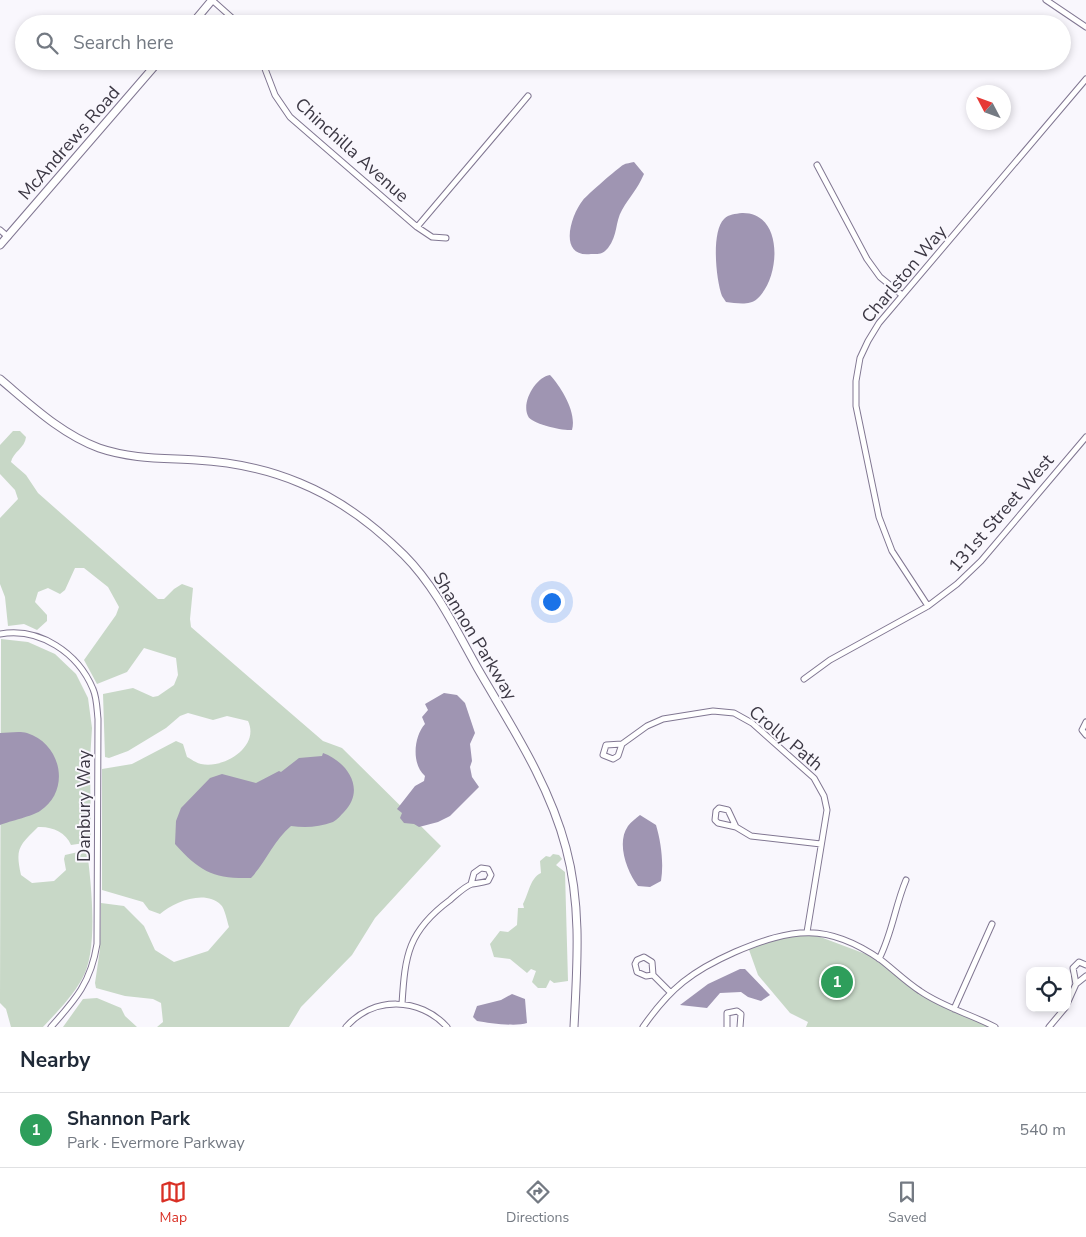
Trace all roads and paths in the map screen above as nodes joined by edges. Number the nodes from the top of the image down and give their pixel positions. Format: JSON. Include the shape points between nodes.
{"nodes":[{"id":1,"x":212,"y":0,"type":"edge"},
{"id":2,"x":1046,"y":0,"type":"edge"},
{"id":3,"x":200,"y":15,"type":"edge"},
{"id":4,"x":229,"y":15,"type":"edge"},
{"id":5,"x":1068,"y":15,"type":"edge"},
{"id":6,"x":1071,"y":17,"type":"edge"},
{"id":7,"x":1086,"y":27,"type":"edge"},
{"id":8,"x":151,"y":70,"type":"edge"},
{"id":9,"x":265,"y":70,"type":"edge"},
{"id":10,"x":1086,"y":79,"type":"edge"},
{"id":11,"x":528,"y":96,"type":"dead end"},
{"id":12,"x":817,"y":165,"type":"dead end"},
{"id":13,"x":417,"y":226,"type":"junction"},
{"id":14,"x":0,"y":230,"type":"edge"},
{"id":15,"x":8,"y":237,"type":"junction"},
{"id":16,"x":446,"y":238,"type":"dead end"},
{"id":17,"x":0,"y":245,"type":"edge"},
{"id":18,"x":902,"y":295,"type":"junction"},
{"id":19,"x":0,"y":379,"type":"edge"},
{"id":20,"x":1086,"y":437,"type":"edge"},
{"id":21,"x":928,"y":606,"type":"junction"},
{"id":22,"x":0,"y":634,"type":"edge"},
{"id":23,"x":804,"y":679,"type":"dead end"},
{"id":24,"x":1086,"y":722,"type":"edge"},
{"id":25,"x":1086,"y":735,"type":"edge"},
{"id":26,"x":622,"y":744,"type":"dead end"},
{"id":27,"x":736,"y":827,"type":"junction"},
{"id":28,"x":821,"y":844,"type":"junction"},
{"id":29,"x":906,"y":880,"type":"dead end"},
{"id":30,"x":471,"y":884,"type":"dead end"},
{"id":31,"x":992,"y":924,"type":"dead end"},
{"id":32,"x":807,"y":932,"type":"junction"},
{"id":33,"x":879,"y":959,"type":"junction"},
{"id":34,"x":1086,"y":965,"type":"edge"},
{"id":35,"x":653,"y":975,"type":"dead end"},
{"id":36,"x":1086,"y":976,"type":"edge"},
{"id":37,"x":1076,"y":984,"type":"junction"},
{"id":38,"x":670,"y":992,"type":"junction"},
{"id":39,"x":1071,"y":995,"type":"edge"},
{"id":40,"x":402,"y":1004,"type":"junction"},
{"id":41,"x":954,"y":1009,"type":"junction"},
{"id":42,"x":1062,"y":1012,"type":"edge"},
{"id":43,"x":51,"y":1027,"type":"edge"},
{"id":44,"x":346,"y":1027,"type":"edge"},
{"id":45,"x":447,"y":1027,"type":"edge"},
{"id":46,"x":574,"y":1027,"type":"edge"},
{"id":47,"x":643,"y":1027,"type":"edge"},
{"id":48,"x":727,"y":1027,"type":"edge"},
{"id":49,"x":740,"y":1027,"type":"edge"},
{"id":50,"x":995,"y":1027,"type":"edge"},
{"id":51,"x":1049,"y":1027,"type":"edge"}],
"edges":[{"from":1,"to":3,"type":"street"},
{"from":1,"to":4,"type":"street"},
{"from":2,"to":5,"type":"street"},
{"from":6,"to":7,"type":"street"},
{"from":8,"to":15,"type":"street","name":"McAndrews Road"},
{"from":9,"to":13,"type":"street","name":"Chinchilla Avenue","via":[[275,95],[290,117]]},
{"from":10,"to":18,"type":"street","name":"Charlston Way"},
{"from":11,"to":13,"type":"street"},
{"from":12,"to":18,"type":"street","via":[[867,259],[880,276]]},
{"from":13,"to":16,"type":"street","name":"Chinchilla Avenue","via":[[432,236]]},
{"from":14,"to":15,"type":"street"},
{"from":15,"to":17,"type":"street","name":"McAndrews Road"},
{"from":18,"to":21,"type":"street","name":"Charlston Way","via":[[868,340],[860,358],[856,406],[879,517],[892,551]]},
{"from":19,"to":46,"type":"street","name":"Shannon Parkway","via":[[43,416],[72,436],[99,448],[149,458],[228,463],[301,483],[374,527],[405,556],[432,589],[537,771],[553,805],[575,892],[578,936]]},
{"from":20,"to":21,"type":"street","name":"131st Street West","via":[[981,561]]},
{"from":21,"to":23,"type":"street","name":"131st Street West","via":[[830,660]]},
{"from":22,"to":43,"type":"street","name":"Danbury Way","via":[[30,635],[56,644],[68,653],[80,665],[94,690],[98,719],[94,963],[75,1000]]},
{"from":24,"to":25,"type":"street","via":[[1082,730]]},
{"from":26,"to":28,"type":"street","name":"Crolly Path","via":[[663,719],[713,711],[740,715],[819,783],[827,810]]},
{"from":27,"to":27,"type":"street","via":[[728,810],[716,810],[715,820],[718,823]]},
{"from":27,"to":28,"type":"street","via":[[751,836]]},
{"from":28,"to":32,"type":"street","name":"Crolly Path"},
{"from":29,"to":33,"type":"street","via":[[890,938]]},
{"from":30,"to":40,"type":"street","via":[[432,914],[416,934],[404,970]]},
{"from":31,"to":41,"type":"street"},
{"from":32,"to":33,"type":"street","via":[[840,938]]},
{"from":32,"to":38,"type":"street","via":[[768,938],[720,959],[692,974]]},
{"from":33,"to":41,"type":"street","via":[[918,990]]},
{"from":34,"to":37,"type":"street","via":[[1080,962],[1073,968]]},
{"from":35,"to":38,"type":"street"},
{"from":36,"to":37,"type":"street"},
{"from":37,"to":39,"type":"street"},
{"from":38,"to":47,"type":"street"},
{"from":40,"to":44,"type":"street","via":[[373,1008],[358,1015]]},
{"from":40,"to":45,"type":"street","via":[[426,1010]]},
{"from":41,"to":50,"type":"street"},
{"from":42,"to":51,"type":"street"},
{"from":48,"to":49,"type":"street","via":[[727,1013],[737,1011],[741,1014]]}]}
